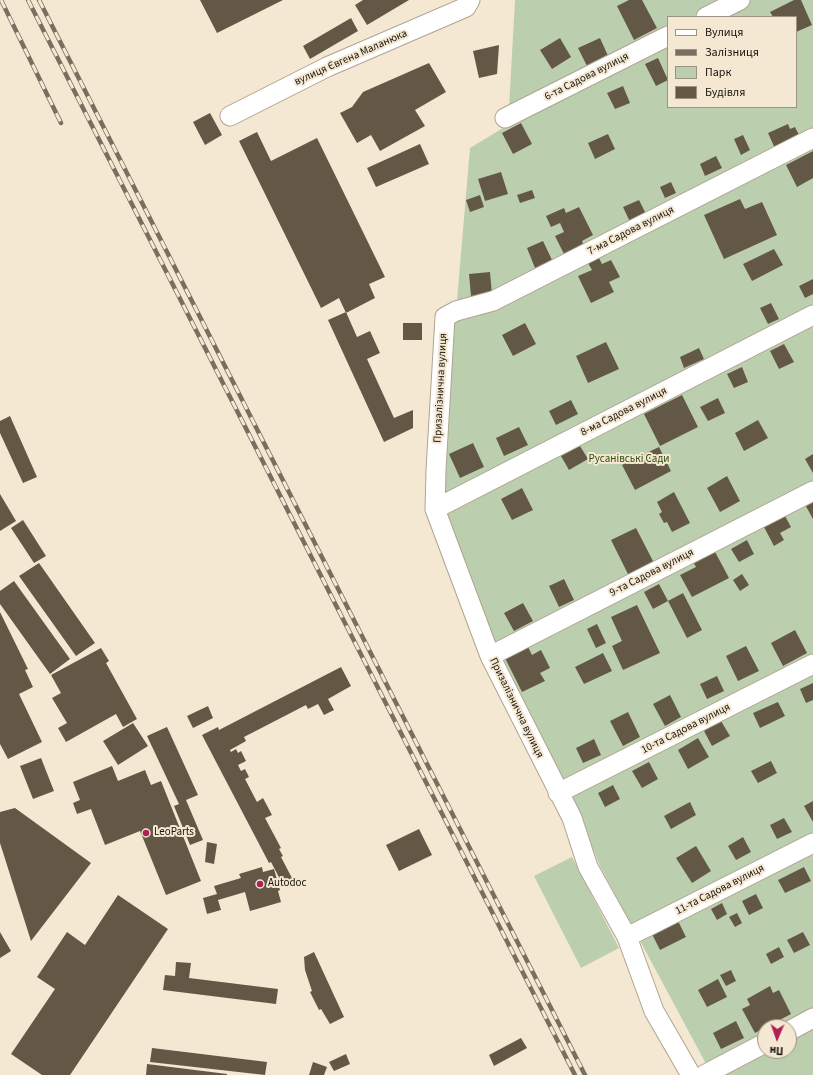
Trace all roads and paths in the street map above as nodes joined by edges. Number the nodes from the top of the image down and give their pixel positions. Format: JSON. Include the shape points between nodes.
{"nodes":[{"id":1,"x":470,"y":0,"type":"edge"},
{"id":2,"x":740,"y":0,"type":"edge"},
{"id":3,"x":708,"y":16,"type":"edge"},
{"id":4,"x":667,"y":37,"type":"edge"},
{"id":5,"x":230,"y":116,"type":"dead end"},
{"id":6,"x":505,"y":118,"type":"dead end"},
{"id":7,"x":813,"y":138,"type":"edge"},
{"id":8,"x":813,"y":315,"type":"edge"},
{"id":9,"x":446,"y":317,"type":"joint"},
{"id":10,"x":813,"y":491,"type":"edge"},
{"id":11,"x":435,"y":509,"type":"junction"},
{"id":12,"x":490,"y":656,"type":"junction"},
{"id":13,"x":813,"y":664,"type":"edge"},
{"id":14,"x":558,"y":793,"type":"junction"},
{"id":15,"x":813,"y":843,"type":"edge"},
{"id":16,"x":627,"y":937,"type":"junction"},
{"id":17,"x":813,"y":1018,"type":"edge"},
{"id":18,"x":797,"y":1027,"type":"edge"},
{"id":19,"x":757,"y":1047,"type":"edge"},
{"id":20,"x":691,"y":1075,"type":"edge"},
{"id":21,"x":704,"y":1075,"type":"edge"}],
"edges":[{"from":1,"to":5,"type":"street","name":"вулиця Євгена Маланюка","via":[[466,8],[326,67]]},
{"from":2,"to":3,"type":"street"},
{"from":4,"to":6,"type":"street","name":"6-та Садова вулиця"},
{"from":7,"to":9,"type":"street","name":"7-ма Садова вулиця","via":[[493,301],[456,311]]},
{"from":8,"to":11,"type":"street","name":"8-ма Садова вулиця"},
{"from":9,"to":11,"type":"street","name":"Призалізнична вулиця"},
{"from":10,"to":12,"type":"street","name":"9-та Садова вулиця"},
{"from":11,"to":12,"type":"street","name":"Призалізнична вулиця"},
{"from":12,"to":14,"type":"street","name":"Призалізнична вулиця"},
{"from":13,"to":14,"type":"street","name":"10-та Садова вулиця"},
{"from":14,"to":16,"type":"street","name":"Призалізнична вулиця","via":[[572,818],[588,867]]},
{"from":15,"to":16,"type":"street","name":"11-та Садова вулиця"},
{"from":16,"to":20,"type":"street","name":"Призалізнична вулиця","via":[[654,1011]]},
{"from":17,"to":18,"type":"street"},
{"from":19,"to":21,"type":"street"}]}
